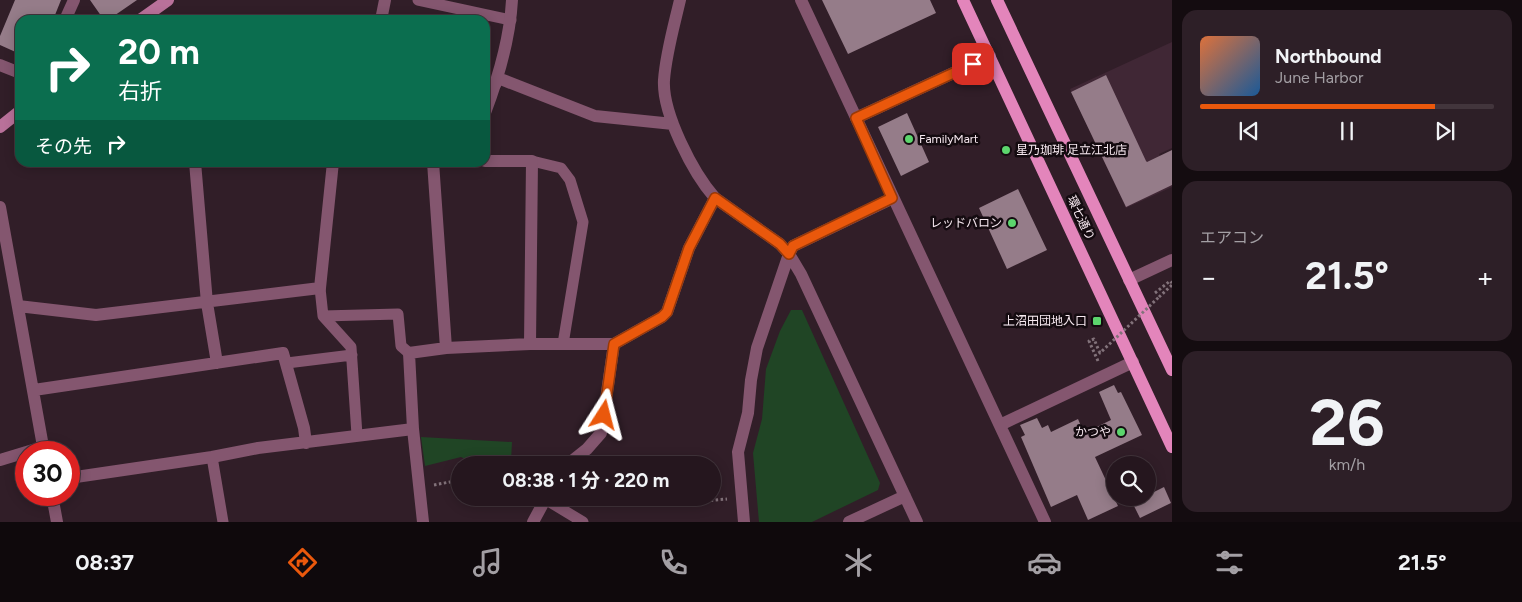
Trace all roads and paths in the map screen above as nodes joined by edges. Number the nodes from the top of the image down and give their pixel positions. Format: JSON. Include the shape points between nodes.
{"nodes":[{"id":1,"x":74,"y":0,"type":"edge"},
{"id":2,"x":168,"y":0,"type":"edge"},
{"id":3,"x":385,"y":0,"type":"edge"},
{"id":4,"x":418,"y":0,"type":"edge"},
{"id":5,"x":512,"y":0,"type":"edge"},
{"id":6,"x":680,"y":0,"type":"edge"},
{"id":7,"x":801,"y":0,"type":"edge"},
{"id":8,"x":963,"y":0,"type":"edge"},
{"id":9,"x":997,"y":0,"type":"edge"},
{"id":10,"x":67,"y":15,"type":"edge"},
{"id":11,"x":147,"y":15,"type":"edge"},
{"id":12,"x":382,"y":15,"type":"edge"},
{"id":13,"x":488,"y":15,"type":"edge"},
{"id":14,"x":490,"y":15,"type":"edge"},
{"id":15,"x":511,"y":20,"type":"junction"},
{"id":16,"x":990,"y":56,"type":"junction"},
{"id":17,"x":0,"y":65,"type":"edge"},
{"id":18,"x":15,"y":72,"type":"edge"},
{"id":19,"x":493,"y":81,"type":"edge"},
{"id":20,"x":15,"y":115,"type":"edge"},
{"id":21,"x":856,"y":118,"type":"junction"},
{"id":22,"x":673,"y":124,"type":"junction"},
{"id":23,"x":0,"y":127,"type":"edge"},
{"id":24,"x":490,"y":160,"type":"edge"},
{"id":25,"x":532,"y":161,"type":"junction"},
{"id":26,"x":195,"y":167,"type":"edge"},
{"id":27,"x":332,"y":167,"type":"edge"},
{"id":28,"x":433,"y":167,"type":"edge"},
{"id":29,"x":715,"y":198,"type":"junction"},
{"id":30,"x":892,"y":198,"type":"junction"},
{"id":31,"x":0,"y":207,"type":"edge"},
{"id":32,"x":789,"y":254,"type":"junction"},
{"id":33,"x":1172,"y":260,"type":"edge"},
{"id":34,"x":1129,"y":280,"type":"junction"},
{"id":35,"x":1172,"y":284,"type":"edge"},
{"id":36,"x":320,"y":288,"type":"junction"},
{"id":37,"x":1155,"y":293,"type":"dead end"},
{"id":38,"x":207,"y":303,"type":"junction"},
{"id":39,"x":18,"y":306,"type":"junction"},
{"id":40,"x":323,"y":316,"type":"junction"},
{"id":41,"x":530,"y":344,"type":"junction"},
{"id":42,"x":563,"y":344,"type":"junction"},
{"id":43,"x":614,"y":344,"type":"junction"},
{"id":44,"x":446,"y":348,"type":"junction"},
{"id":45,"x":1093,"y":350,"type":"dead end"},
{"id":46,"x":409,"y":352,"type":"junction"},
{"id":47,"x":352,"y":355,"type":"junction"},
{"id":48,"x":1133,"y":362,"type":"junction"},
{"id":49,"x":217,"y":363,"type":"junction"},
{"id":50,"x":287,"y":363,"type":"junction"},
{"id":51,"x":1172,"y":370,"type":"edge"},
{"id":52,"x":34,"y":390,"type":"junction"},
{"id":53,"x":1000,"y":425,"type":"junction"},
{"id":54,"x":413,"y":429,"type":"junction"},
{"id":55,"x":357,"y":435,"type":"junction"},
{"id":56,"x":42,"y":441,"type":"edge"},
{"id":57,"x":306,"y":443,"type":"junction"},
{"id":58,"x":1172,"y":447,"type":"edge"},
{"id":59,"x":578,"y":456,"type":"edge"},
{"id":60,"x":15,"y":457,"type":"edge"},
{"id":61,"x":212,"y":457,"type":"junction"},
{"id":62,"x":0,"y":460,"type":"edge"},
{"id":63,"x":80,"y":476,"type":"edge"},
{"id":64,"x":451,"y":482,"type":"edge"},
{"id":65,"x":419,"y":488,"type":"junction"},
{"id":66,"x":905,"y":496,"type":"junction"},
{"id":67,"x":742,"y":497,"type":"junction"},
{"id":68,"x":721,"y":499,"type":"edge"},
{"id":69,"x":54,"y":506,"type":"edge"},
{"id":70,"x":542,"y":506,"type":"edge"},
{"id":71,"x":558,"y":506,"type":"edge"},
{"id":72,"x":58,"y":522,"type":"edge"},
{"id":73,"x":223,"y":522,"type":"edge"},
{"id":74,"x":423,"y":522,"type":"edge"},
{"id":75,"x":533,"y":522,"type":"edge"},
{"id":76,"x":583,"y":522,"type":"edge"},
{"id":77,"x":744,"y":522,"type":"edge"},
{"id":78,"x":849,"y":522,"type":"edge"},
{"id":79,"x":917,"y":522,"type":"edge"},
{"id":80,"x":1045,"y":522,"type":"edge"}],
"edges":[{"from":1,"to":10,"type":"street"},
{"from":2,"to":11,"type":"main road"},
{"from":3,"to":12,"type":"street"},
{"from":4,"to":13,"type":"lane"},
{"from":5,"to":15,"type":"street"},
{"from":6,"to":22,"type":"street","via":[[664,81]]},
{"from":7,"to":21,"type":"street"},
{"from":8,"to":16,"type":"main road","name":"環七通り"},
{"from":9,"to":34,"type":"main road","name":"環七通り"},
{"from":14,"to":15,"type":"lane"},
{"from":15,"to":19,"type":"street"},
{"from":16,"to":21,"type":"street"},
{"from":16,"to":48,"type":"main road","name":"環七通り"},
{"from":17,"to":18,"type":"street"},
{"from":19,"to":22,"type":"street","via":[[595,116]]},
{"from":20,"to":23,"type":"main road"},
{"from":21,"to":30,"type":"street"},
{"from":22,"to":29,"type":"street","via":[[688,156]]},
{"from":24,"to":25,"type":"street"},
{"from":25,"to":41,"type":"street"},
{"from":25,"to":42,"type":"lane","via":[[561,168],[570,180],[583,222]]},
{"from":26,"to":38,"type":"street"},
{"from":27,"to":36,"type":"street"},
{"from":28,"to":44,"type":"street"},
{"from":29,"to":32,"type":"street","via":[[780,244]]},
{"from":29,"to":43,"type":"street","via":[[689,248],[667,312]]},
{"from":30,"to":32,"type":"street","via":[[793,246]]},
{"from":30,"to":53,"type":"street"},
{"from":31,"to":39,"type":"street"},
{"from":32,"to":66,"type":"street"},
{"from":32,"to":67,"type":"street","via":[[756,356],[748,413],[738,452]]},
{"from":33,"to":34,"type":"street"},
{"from":34,"to":51,"type":"main road","name":"環七通り"},
{"from":35,"to":37,"type":"path","via":[[1170,280]]},
{"from":35,"to":45,"type":"path","bridge":true,"via":[[1100,354],[1094,338],[1088,341]]},
{"from":36,"to":38,"type":"street"},
{"from":36,"to":40,"type":"lane"},
{"from":38,"to":39,"type":"street","via":[[96,315]]},
{"from":38,"to":49,"type":"street"},
{"from":39,"to":52,"type":"street"},
{"from":40,"to":46,"type":"lane","via":[[398,314],[401,346]]},
{"from":40,"to":47,"type":"lane","via":[[351,347]]},
{"from":41,"to":42,"type":"street"},
{"from":41,"to":44,"type":"street"},
{"from":42,"to":43,"type":"street"},
{"from":43,"to":59,"type":"street","via":[[601,432]]},
{"from":44,"to":46,"type":"street"},
{"from":46,"to":54,"type":"street"},
{"from":47,"to":50,"type":"lane"},
{"from":47,"to":55,"type":"lane"},
{"from":48,"to":53,"type":"street"},
{"from":48,"to":58,"type":"main road","name":"環七通り"},
{"from":49,"to":50,"type":"street","via":[[284,353]]},
{"from":49,"to":52,"type":"street"},
{"from":50,"to":57,"type":"street"},
{"from":52,"to":56,"type":"street"},
{"from":53,"to":80,"type":"street"},
{"from":54,"to":55,"type":"street"},
{"from":54,"to":65,"type":"street"},
{"from":55,"to":57,"type":"street"},
{"from":57,"to":61,"type":"street"},
{"from":60,"to":62,"type":"street"},
{"from":61,"to":63,"type":"street"},
{"from":61,"to":73,"type":"lane"},
{"from":64,"to":65,"type":"path"},
{"from":65,"to":74,"type":"street"},
{"from":66,"to":78,"type":"street"},
{"from":66,"to":79,"type":"street"},
{"from":67,"to":68,"type":"path"},
{"from":67,"to":77,"type":"street"},
{"from":69,"to":72,"type":"street"},
{"from":70,"to":75,"type":"street"},
{"from":71,"to":76,"type":"lane"}]}
